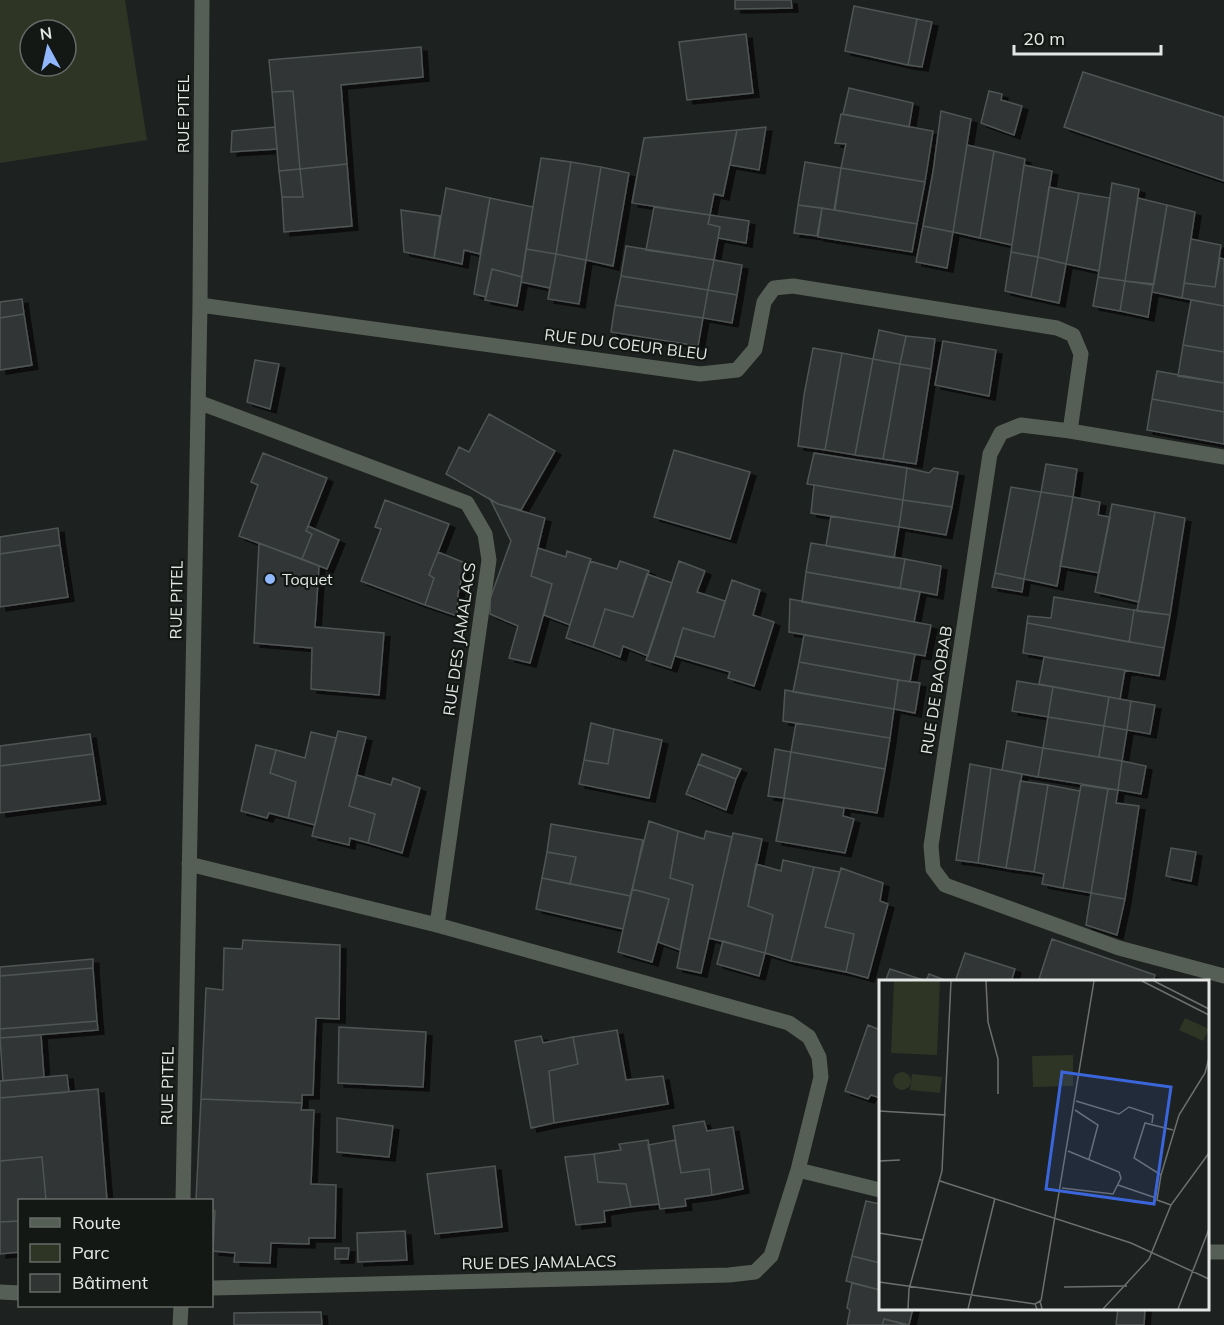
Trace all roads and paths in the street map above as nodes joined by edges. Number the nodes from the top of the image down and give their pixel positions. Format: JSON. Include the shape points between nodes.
{"nodes":[{"id":1,"x":202,"y":0,"type":"edge"},
{"id":2,"x":200,"y":305,"type":"junction"},
{"id":3,"x":198,"y":402,"type":"junction"},
{"id":4,"x":1070,"y":430,"type":"junction"},
{"id":5,"x":1224,"y":457,"type":"edge"},
{"id":6,"x":189,"y":864,"type":"junction"},
{"id":7,"x":437,"y":926,"type":"junction"},
{"id":8,"x":1224,"y":976,"type":"edge"},
{"id":9,"x":798,"y":1170,"type":"junction"},
{"id":10,"x":879,"y":1190,"type":"edge"},
{"id":11,"x":183,"y":1199,"type":"edge"},
{"id":12,"x":213,"y":1288,"type":"edge"},
{"id":13,"x":0,"y":1292,"type":"edge"},
{"id":14,"x":18,"y":1293,"type":"edge"},
{"id":15,"x":180,"y":1307,"type":"edge"},
{"id":16,"x":180,"y":1325,"type":"edge"}],
"edges":[{"from":1,"to":2,"type":"street","name":"RUE PITEL"},
{"from":2,"to":3,"type":"street","name":"RUE PITEL"},
{"from":2,"to":4,"type":"street","name":"RUE DU COEUR BLEU","via":[[700,374],[737,370],[755,350],[764,302],[774,288],[793,285],[1057,328],[1073,335],[1081,354]]},
{"from":3,"to":6,"type":"street","name":"RUE PITEL"},
{"from":3,"to":7,"type":"street","name":"RUE DES JAMALACS","via":[[466,503],[485,534],[489,560]]},
{"from":4,"to":5,"type":"street","name":"RUE DE BAOBAB"},
{"from":4,"to":8,"type":"street","name":"RUE DE BAOBAB","via":[[1021,425],[1001,433],[990,454],[931,846],[933,869],[945,885],[1119,948]]},
{"from":6,"to":7,"type":"street","name":"RUE DES JAMALACS"},
{"from":6,"to":11,"type":"street","name":"RUE PITEL"},
{"from":7,"to":9,"type":"street","name":"RUE DES JAMALACS","via":[[789,1023],[809,1036],[819,1057],[821,1077]]},
{"from":9,"to":10,"type":"street"},
{"from":9,"to":12,"type":"street","name":"RUE DES JAMALACS","via":[[771,1256],[755,1272]]},
{"from":13,"to":14,"type":"street"},
{"from":15,"to":16,"type":"street"}]}
